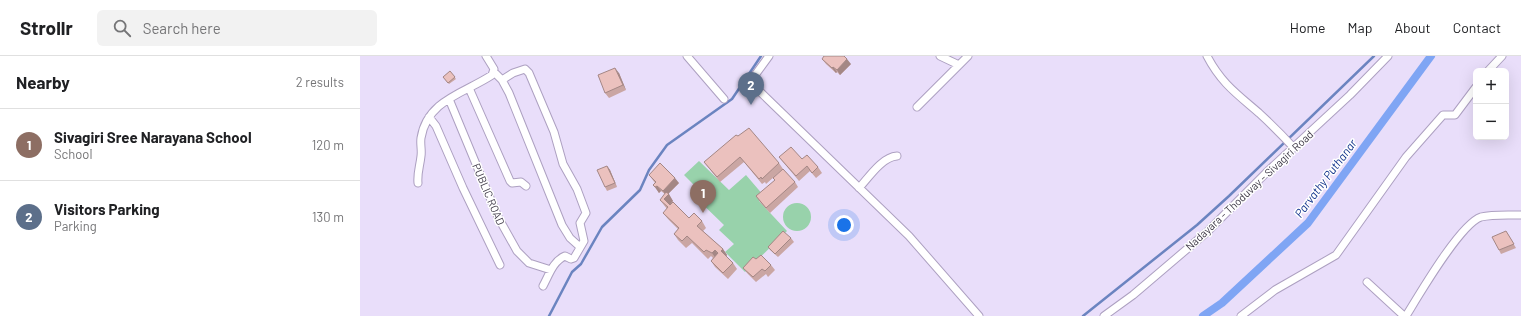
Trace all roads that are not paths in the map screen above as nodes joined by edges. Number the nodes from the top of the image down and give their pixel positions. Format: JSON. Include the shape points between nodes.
{"nodes":[{"id":1,"x":486,"y":56,"type":"edge"},
{"id":2,"x":687,"y":56,"type":"edge"},
{"id":3,"x":769,"y":56,"type":"edge"},
{"id":4,"x":940,"y":56,"type":"edge"},
{"id":5,"x":968,"y":56,"type":"edge"},
{"id":6,"x":1207,"y":56,"type":"edge"},
{"id":7,"x":1388,"y":56,"type":"edge"},
{"id":8,"x":1502,"y":56,"type":"edge"},
{"id":9,"x":959,"y":65,"type":"junction"},
{"id":10,"x":1491,"y":68,"type":"edge"},
{"id":11,"x":494,"y":72,"type":"junction"},
{"id":12,"x":502,"y":80,"type":"junction"},
{"id":13,"x":469,"y":88,"type":"junction"},
{"id":14,"x":1473,"y":90,"type":"edge"},
{"id":15,"x":449,"y":99,"type":"junction"},
{"id":16,"x":724,"y":100,"type":"dead end"},
{"id":17,"x":917,"y":106,"type":"dead end"},
{"id":18,"x":429,"y":117,"type":"junction"},
{"id":19,"x":1294,"y":148,"type":"junction"},
{"id":20,"x":897,"y":156,"type":"dead end"},
{"id":21,"x":418,"y":183,"type":"dead end"},
{"id":22,"x":526,"y":186,"type":"dead end"},
{"id":23,"x":859,"y":188,"type":"junction"},
{"id":24,"x":1521,"y":215,"type":"edge"},
{"id":25,"x":580,"y":247,"type":"junction"},
{"id":26,"x":500,"y":265,"type":"dead end"},
{"id":27,"x":551,"y":270,"type":"junction"},
{"id":28,"x":1366,"y":282,"type":"dead end"},
{"id":29,"x":543,"y":286,"type":"dead end"},
{"id":30,"x":979,"y":316,"type":"edge"},
{"id":31,"x":1104,"y":316,"type":"edge"},
{"id":32,"x":1241,"y":316,"type":"edge"},
{"id":33,"x":1405,"y":316,"type":"edge"}],
"edges":[{"from":1,"to":11,"type":"street"},
{"from":2,"to":16,"type":"street"},
{"from":3,"to":23,"type":"street","via":[[750,82]]},
{"from":4,"to":9,"type":"street"},
{"from":5,"to":9,"type":"street"},
{"from":6,"to":19,"type":"street","via":[[1226,85],[1274,126]]},
{"from":7,"to":19,"type":"street","name":"Nadayara - Thoduvay - Sivagiri Road"},
{"from":8,"to":10,"type":"street"},
{"from":9,"to":17,"type":"street"},
{"from":11,"to":12,"type":"street"},
{"from":11,"to":13,"type":"street","via":[[492,76]]},
{"from":12,"to":25,"type":"street","via":[[522,122],[559,217],[570,238]]},
{"from":12,"to":25,"type":"street","via":[[525,69],[540,95],[563,163],[586,212],[580,223],[584,240]]},
{"from":13,"to":15,"type":"street"},
{"from":13,"to":22,"type":"street","via":[[510,181],[521,182]]},
{"from":14,"to":32,"type":"street","via":[[1455,115],[1443,115],[1406,157],[1336,255],[1275,290]]},
{"from":15,"to":18,"type":"street","via":[[436,107]]},
{"from":15,"to":27,"type":"street","name":"PUBLIC ROAD","via":[[498,217],[516,251],[530,263]]},
{"from":18,"to":21,"type":"street","via":[[421,140]]},
{"from":18,"to":26,"type":"street","name":"PUBLIC ROAD","via":[[436,126]]},
{"from":19,"to":31,"type":"street","name":"Nadayara - Thoduvay - Sivagiri Road","via":[[1207,232],[1133,295]]},
{"from":20,"to":23,"type":"street","via":[[884,161]]},
{"from":23,"to":30,"type":"street","via":[[909,236]]},
{"from":24,"to":33,"type":"street","via":[[1482,217],[1469,224]]},
{"from":25,"to":27,"type":"street","via":[[574,259],[562,257]]},
{"from":27,"to":29,"type":"street"},
{"from":28,"to":33,"type":"street"}]}
